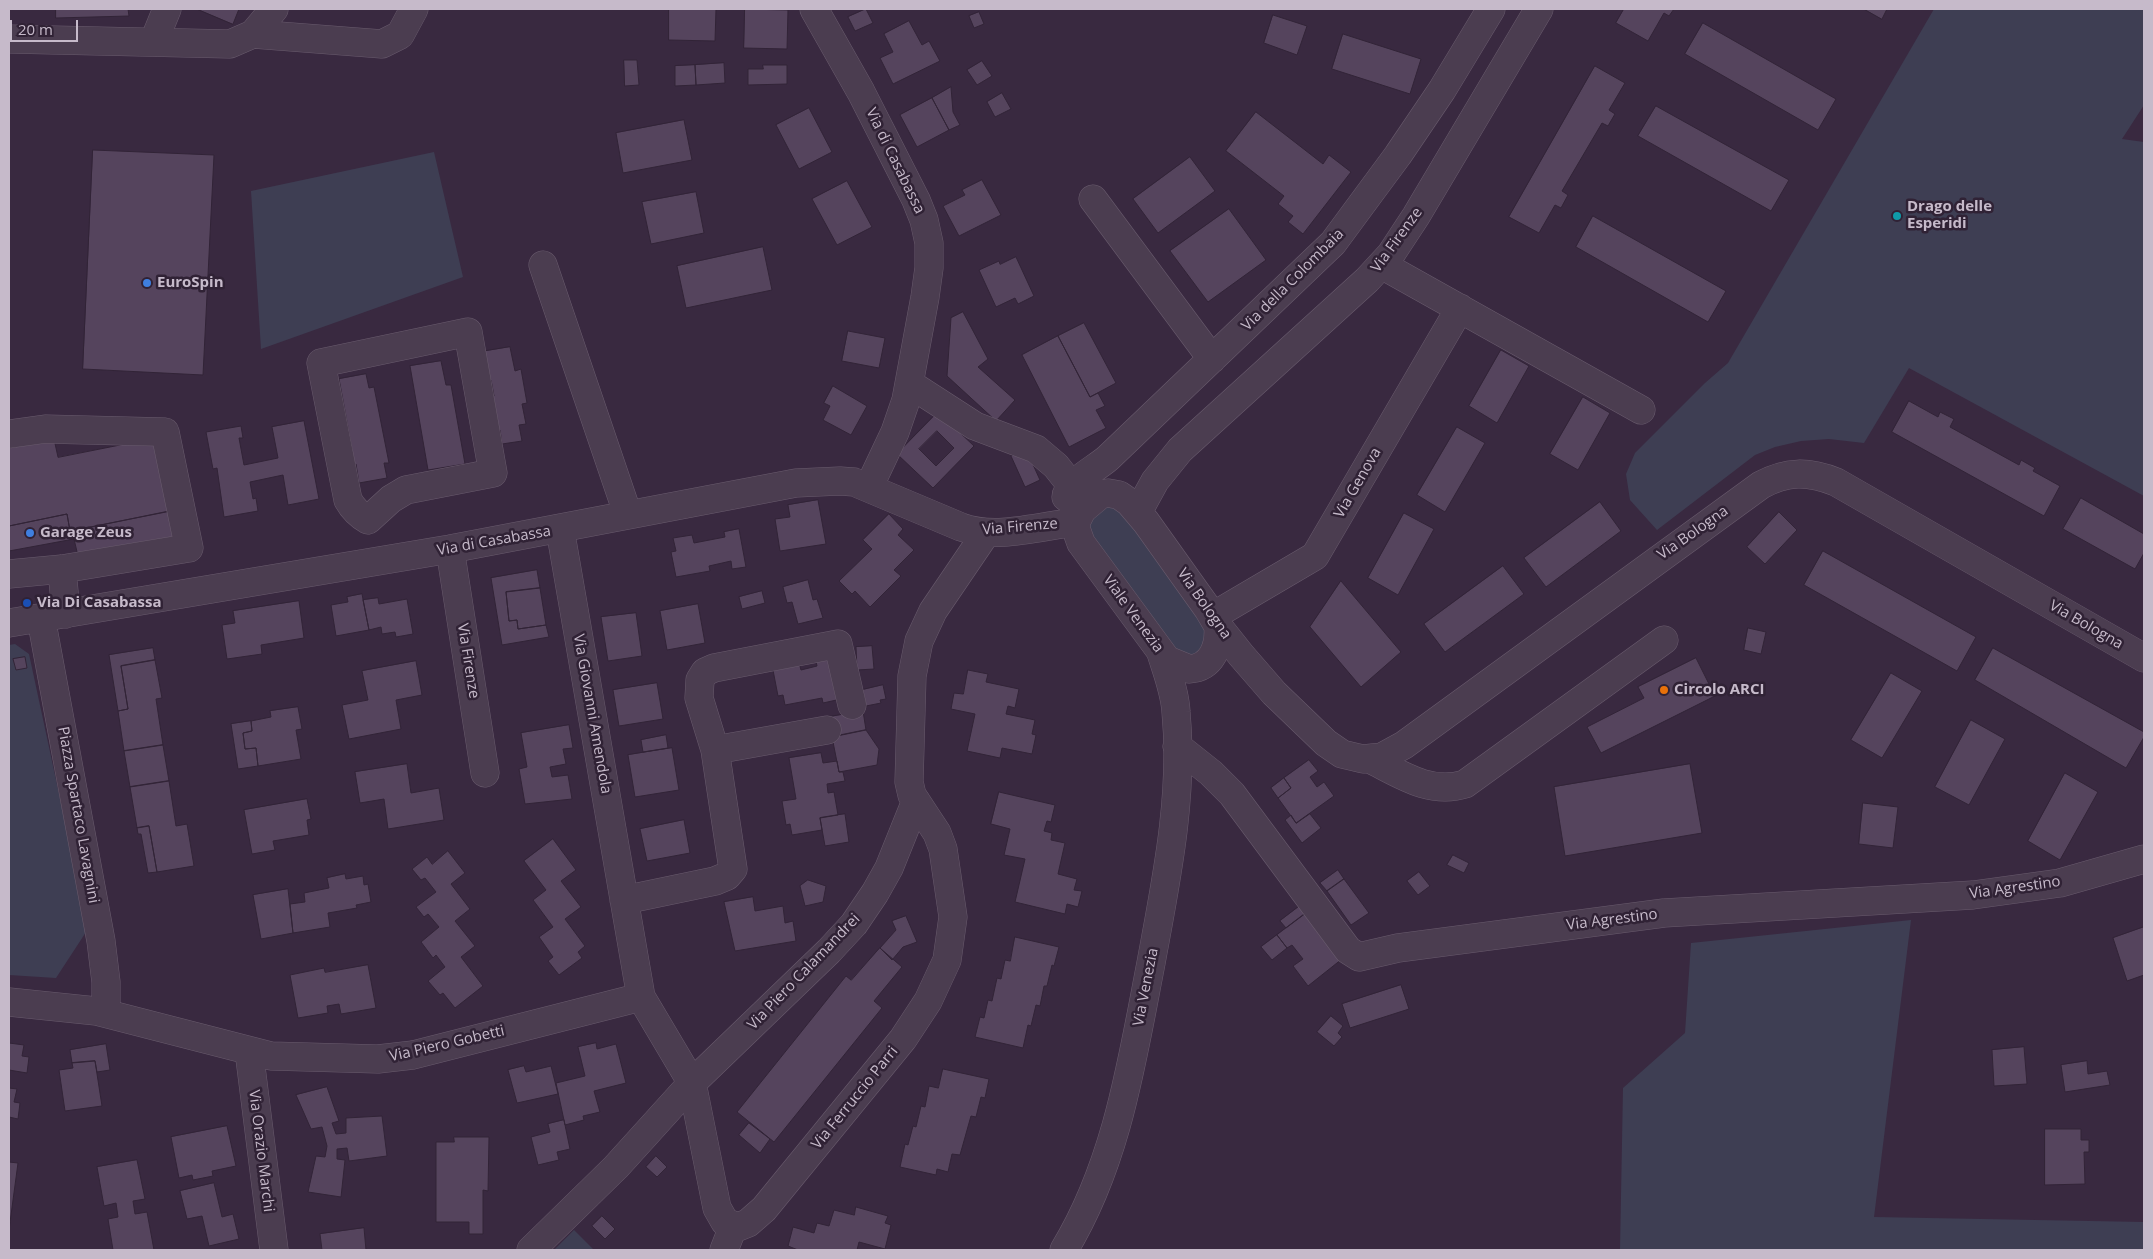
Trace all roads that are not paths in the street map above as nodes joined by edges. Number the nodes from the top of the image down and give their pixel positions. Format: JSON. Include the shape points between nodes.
{"nodes":[{"id":1,"x":167,"y":9,"type":"edge"},
{"id":2,"x":274,"y":9,"type":"edge"},
{"id":3,"x":414,"y":9,"type":"edge"},
{"id":4,"x":814,"y":9,"type":"edge"},
{"id":5,"x":1491,"y":9,"type":"edge"},
{"id":6,"x":1539,"y":9,"type":"edge"},
{"id":7,"x":253,"y":34,"type":"junction"},
{"id":8,"x":9,"y":39,"type":"edge"},
{"id":9,"x":154,"y":41,"type":"junction"},
{"id":10,"x":1093,"y":200,"type":"dead end"},
{"id":11,"x":543,"y":264,"type":"dead end"},
{"id":12,"x":1382,"y":264,"type":"junction"},
{"id":13,"x":1460,"y":308,"type":"junction"},
{"id":14,"x":1212,"y":359,"type":"junction"},
{"id":15,"x":910,"y":384,"type":"junction"},
{"id":16,"x":1641,"y":410,"type":"dead end"},
{"id":17,"x":9,"y":434,"type":"edge"},
{"id":18,"x":1180,"y":450,"type":"junction"},
{"id":19,"x":1071,"y":485,"type":"junction"},
{"id":20,"x":869,"y":487,"type":"junction"},
{"id":21,"x":1108,"y":493,"type":"junction"},
{"id":22,"x":1138,"y":512,"type":"junction"},
{"id":23,"x":628,"y":515,"type":"junction"},
{"id":24,"x":1079,"y":516,"type":"junction"},
{"id":25,"x":368,"y":520,"type":"junction"},
{"id":26,"x":560,"y":529,"type":"junction"},
{"id":27,"x":986,"y":533,"type":"junction"},
{"id":28,"x":450,"y":549,"type":"junction"},
{"id":29,"x":374,"y":563,"type":"junction"},
{"id":30,"x":62,"y":569,"type":"junction"},
{"id":31,"x":9,"y":574,"type":"edge"},
{"id":32,"x":53,"y":616,"type":"junction"},
{"id":33,"x":1215,"y":621,"type":"junction"},
{"id":34,"x":9,"y":623,"type":"edge"},
{"id":35,"x":1664,"y":640,"type":"dead end"},
{"id":36,"x":1160,"y":653,"type":"junction"},
{"id":37,"x":2144,"y":658,"type":"edge"},
{"id":38,"x":1202,"y":665,"type":"junction"},
{"id":39,"x":1274,"y":693,"type":"junction"},
{"id":40,"x":852,"y":705,"type":"dead end"},
{"id":41,"x":1176,"y":711,"type":"junction"},
{"id":42,"x":827,"y":730,"type":"dead end"},
{"id":43,"x":714,"y":744,"type":"junction"},
{"id":44,"x":1176,"y":746,"type":"junction"},
{"id":45,"x":1370,"y":759,"type":"junction"},
{"id":46,"x":485,"y":773,"type":"dead end"},
{"id":47,"x":916,"y":801,"type":"junction"},
{"id":48,"x":2144,"y":859,"type":"edge"},
{"id":49,"x":624,"y":900,"type":"junction"},
{"id":50,"x":641,"y":996,"type":"junction"},
{"id":51,"x":9,"y":1002,"type":"edge"},
{"id":52,"x":106,"y":1013,"type":"junction"},
{"id":53,"x":249,"y":1051,"type":"junction"},
{"id":54,"x":692,"y":1083,"type":"junction"},
{"id":55,"x":728,"y":1238,"type":"edge"},
{"id":56,"x":274,"y":1250,"type":"edge"},
{"id":57,"x":531,"y":1250,"type":"edge"},
{"id":58,"x":1064,"y":1250,"type":"edge"}],
"edges":[{"from":1,"to":9,"type":"street"},
{"from":2,"to":7,"type":"street"},
{"from":3,"to":7,"type":"street","via":[[400,35],[382,44]]},
{"from":4,"to":15,"type":"street","name":"Via di Casabassa","via":[[924,220],[929,268]]},
{"from":5,"to":14,"type":"street","name":"Via della Colombaia","via":[[1442,90],[1346,227],[1325,252]]},
{"from":6,"to":12,"type":"street","name":"Via Firenze","via":[[1416,216]]},
{"from":7,"to":9,"type":"street","via":[[230,44]]},
{"from":8,"to":9,"type":"street"},
{"from":10,"to":14,"type":"street"},
{"from":11,"to":23,"type":"street"},
{"from":12,"to":13,"type":"street"},
{"from":12,"to":18,"type":"street","name":"Via Firenze"},
{"from":13,"to":16,"type":"street"},
{"from":13,"to":33,"type":"street","name":"Via Genova","via":[[1315,556]]},
{"from":14,"to":19,"type":"street","name":"Via della Colombaia","via":[[1108,458]]},
{"from":15,"to":19,"type":"street","via":[[975,426],[1036,449]]},
{"from":15,"to":20,"type":"street","name":"Via di Casabassa","via":[[895,432]]},
{"from":17,"to":30,"type":"street","via":[[45,429],[165,432],[189,548]]},
{"from":18,"to":21,"type":"street","name":"Via Firenze"},
{"from":18,"to":22,"type":"street","name":"Via Firenze","via":[[1155,482]]},
{"from":19,"to":24,"type":"street","via":[[1066,497]]},
{"from":20,"to":23,"type":"street","name":"Via di Casabassa","via":[[847,481],[796,483]]},
{"from":20,"to":27,"type":"street","name":"Via Firenze","via":[[961,528]]},
{"from":21,"to":22,"type":"street","via":[[1118,495]]},
{"from":21,"to":24,"type":"street","name":"Via Firenze","via":[[1097,497]]},
{"from":22,"to":33,"type":"street","name":"Via Bologna"},
{"from":23,"to":26,"type":"street","name":"Via di Casabassa"},
{"from":24,"to":27,"type":"street","name":"Via Firenze"},
{"from":24,"to":36,"type":"street","name":"Viale Venezia","via":[[1076,529],[1081,543]]},
{"from":25,"to":25,"type":"street","via":[[390,499],[406,490],[493,473],[468,332],[321,363],[348,500],[355,511]]},
{"from":25,"to":29,"type":"street"},
{"from":26,"to":28,"type":"street","name":"Via di Casabassa"},
{"from":26,"to":49,"type":"street","name":"Via Giovanni Amendola"},
{"from":27,"to":47,"type":"street","via":[[929,618],[915,654],[908,774]]},
{"from":28,"to":29,"type":"street","name":"Via di Casabassa"},
{"from":28,"to":46,"type":"street","name":"Via Firenze"},
{"from":29,"to":32,"type":"street","name":"Via di Casabassa"},
{"from":30,"to":31,"type":"street"},
{"from":30,"to":32,"type":"street","name":"Piazza Spartaco Lavagnini"},
{"from":32,"to":34,"type":"street","name":"Via di Casabassa"},
{"from":32,"to":52,"type":"street","name":"Piazza Spartaco Lavagnini","via":[[101,942]]},
{"from":33,"to":38,"type":"street","via":[[1217,646],[1213,656]]},
{"from":33,"to":39,"type":"street","name":"Via Bologna"},
{"from":35,"to":45,"type":"street","via":[[1465,784],[1449,788],[1418,783]]},
{"from":36,"to":38,"type":"street","name":"Viale Venezia","via":[[1179,667],[1189,669]]},
{"from":36,"to":41,"type":"street","name":"Via Venezia"},
{"from":37,"to":45,"type":"street","name":"Via Bologna","via":[[1836,482],[1811,474],[1792,474],[1761,484],[1404,745]]},
{"from":38,"to":39,"type":"street","name":"Via Bologna","via":[[1241,672]]},
{"from":38,"to":41,"type":"street","name":"Via Venezia","via":[[1184,691]]},
{"from":39,"to":45,"type":"street","name":"Via Bologna","via":[[1331,748],[1350,756]]},
{"from":40,"to":43,"type":"street","via":[[838,644],[714,668],[702,675],[699,685],[702,708]]},
{"from":41,"to":44,"type":"street","name":"Via Venezia"},
{"from":42,"to":43,"type":"street"},
{"from":43,"to":49,"type":"street","via":[[733,859],[731,873],[715,881]]},
{"from":44,"to":48,"type":"street","name":"Via Agrestino","via":[[1232,794],[1348,950],[1358,957],[1398,948],[1664,913],[2016,890],[2086,876]]},
{"from":44,"to":58,"type":"street","name":"Via Venezia","via":[[1175,801],[1168,870],[1128,1080],[1114,1138],[1086,1210]]},
{"from":47,"to":54,"type":"street","name":"Via Piero Calamandrei","via":[[883,880],[854,924]]},
{"from":47,"to":55,"type":"street","name":"Via Ferruccio Parri","via":[[940,842],[951,894],[952,928],[942,972],[903,1039],[756,1218]]},
{"from":49,"to":50,"type":"street","name":"Via Giovanni Amendola"},
{"from":50,"to":53,"type":"street","name":"Via Piero Gobetti","via":[[394,1058],[286,1057]]},
{"from":50,"to":54,"type":"street"},
{"from":51,"to":52,"type":"street"},
{"from":52,"to":53,"type":"street"},
{"from":53,"to":56,"type":"street","name":"Via Orazio Marchi"},
{"from":54,"to":55,"type":"street","name":"Via Ferruccio Parri","via":[[717,1208]]},
{"from":54,"to":57,"type":"street","name":"Via Piero Calamandrei","via":[[616,1167]]}]}
